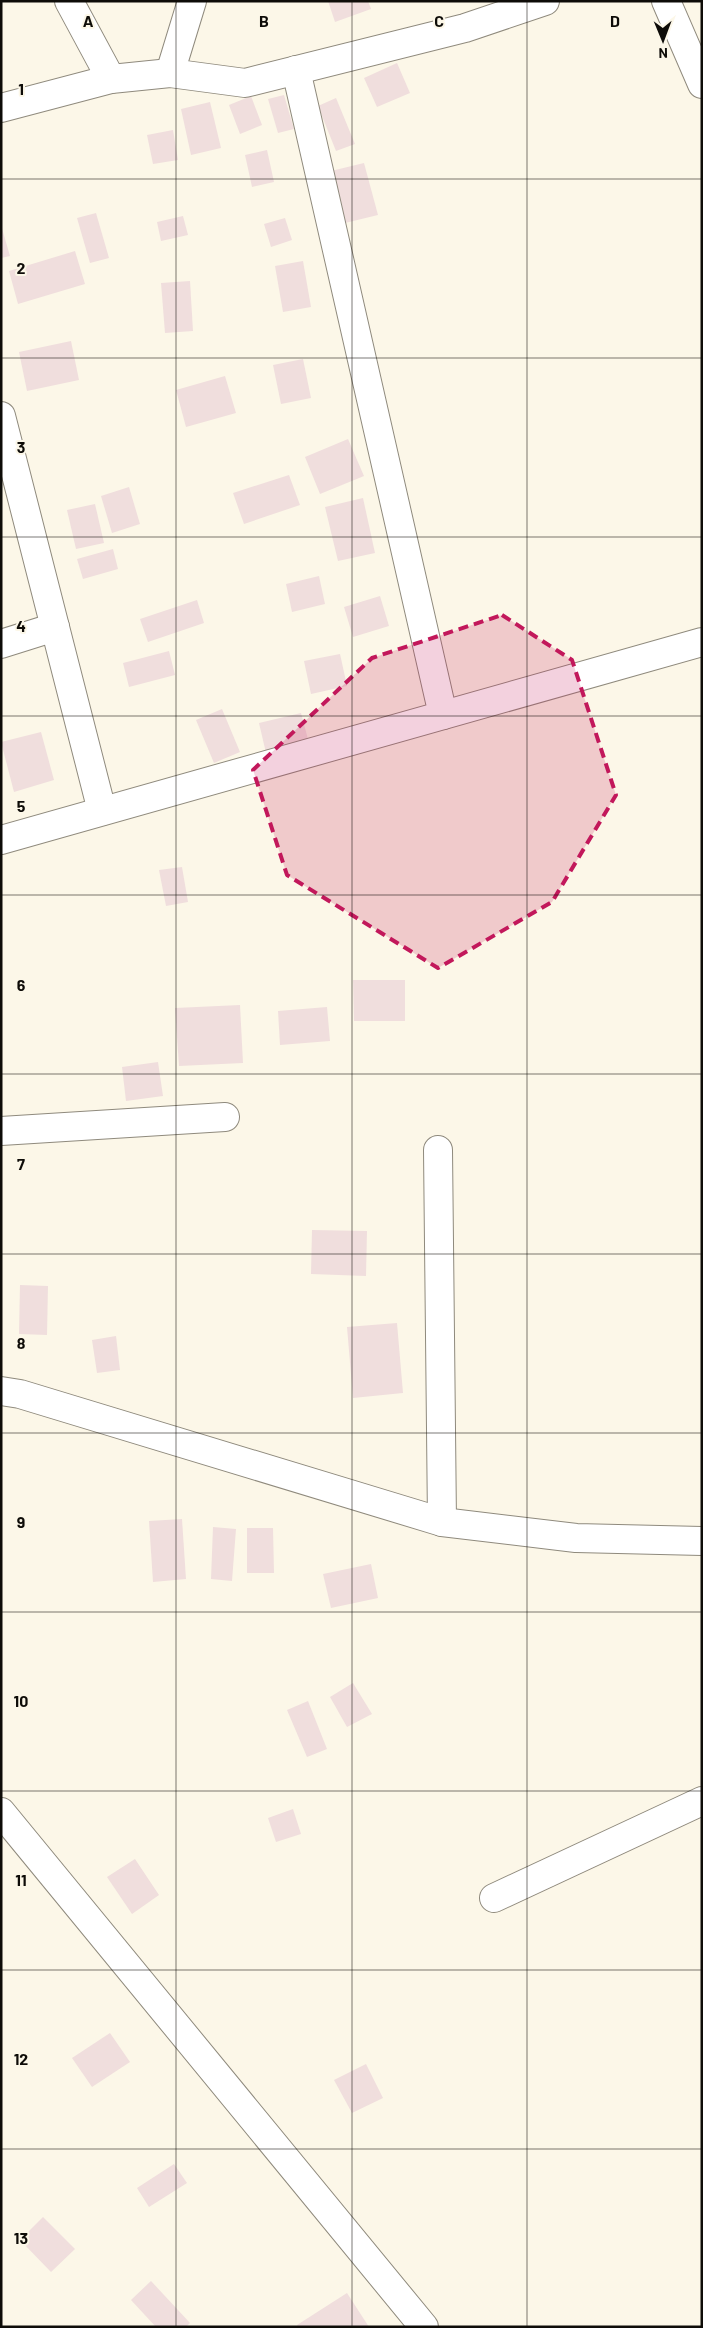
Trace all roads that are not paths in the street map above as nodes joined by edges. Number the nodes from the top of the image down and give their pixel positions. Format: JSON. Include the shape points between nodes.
{"nodes":[{"id":1,"x":69,"y":1,"type":"edge"},
{"id":2,"x":192,"y":1,"type":"edge"},
{"id":3,"x":545,"y":1,"type":"edge"},
{"id":4,"x":666,"y":1,"type":"edge"},
{"id":5,"x":296,"y":70,"type":"junction"},
{"id":6,"x":170,"y":73,"type":"junction"},
{"id":7,"x":111,"y":79,"type":"junction"},
{"id":8,"x":702,"y":84,"type":"edge"},
{"id":9,"x":1,"y":108,"type":"edge"},
{"id":10,"x":1,"y":416,"type":"edge"},
{"id":11,"x":55,"y":627,"type":"junction"},
{"id":12,"x":702,"y":642,"type":"edge"},
{"id":13,"x":1,"y":644,"type":"edge"},
{"id":14,"x":443,"y":715,"type":"junction"},
{"id":15,"x":102,"y":811,"type":"junction"},
{"id":16,"x":1,"y":840,"type":"edge"},
{"id":17,"x":225,"y":1117,"type":"dead end"},
{"id":18,"x":1,"y":1130,"type":"edge"},
{"id":19,"x":438,"y":1150,"type":"dead end"},
{"id":20,"x":1,"y":1391,"type":"edge"},
{"id":21,"x":442,"y":1522,"type":"junction"},
{"id":22,"x":702,"y":1541,"type":"edge"},
{"id":23,"x":702,"y":1800,"type":"edge"},
{"id":24,"x":1,"y":1812,"type":"edge"},
{"id":25,"x":494,"y":1898,"type":"dead end"},
{"id":26,"x":424,"y":2327,"type":"edge"}],
"edges":[{"from":1,"to":7,"type":"street"},
{"from":2,"to":6,"type":"street"},
{"from":3,"to":5,"type":"street","via":[[466,28]]},
{"from":4,"to":8,"type":"street"},
{"from":5,"to":6,"type":"street","via":[[245,83]]},
{"from":5,"to":14,"type":"street"},
{"from":6,"to":7,"type":"street"},
{"from":7,"to":9,"type":"street"},
{"from":10,"to":11,"type":"street"},
{"from":11,"to":13,"type":"street"},
{"from":11,"to":15,"type":"street"},
{"from":12,"to":14,"type":"street"},
{"from":14,"to":15,"type":"street"},
{"from":15,"to":16,"type":"street"},
{"from":17,"to":18,"type":"street"},
{"from":19,"to":21,"type":"street"},
{"from":20,"to":21,"type":"street"},
{"from":21,"to":22,"type":"street","via":[[576,1538]]},
{"from":23,"to":25,"type":"street"},
{"from":24,"to":26,"type":"street"}]}
